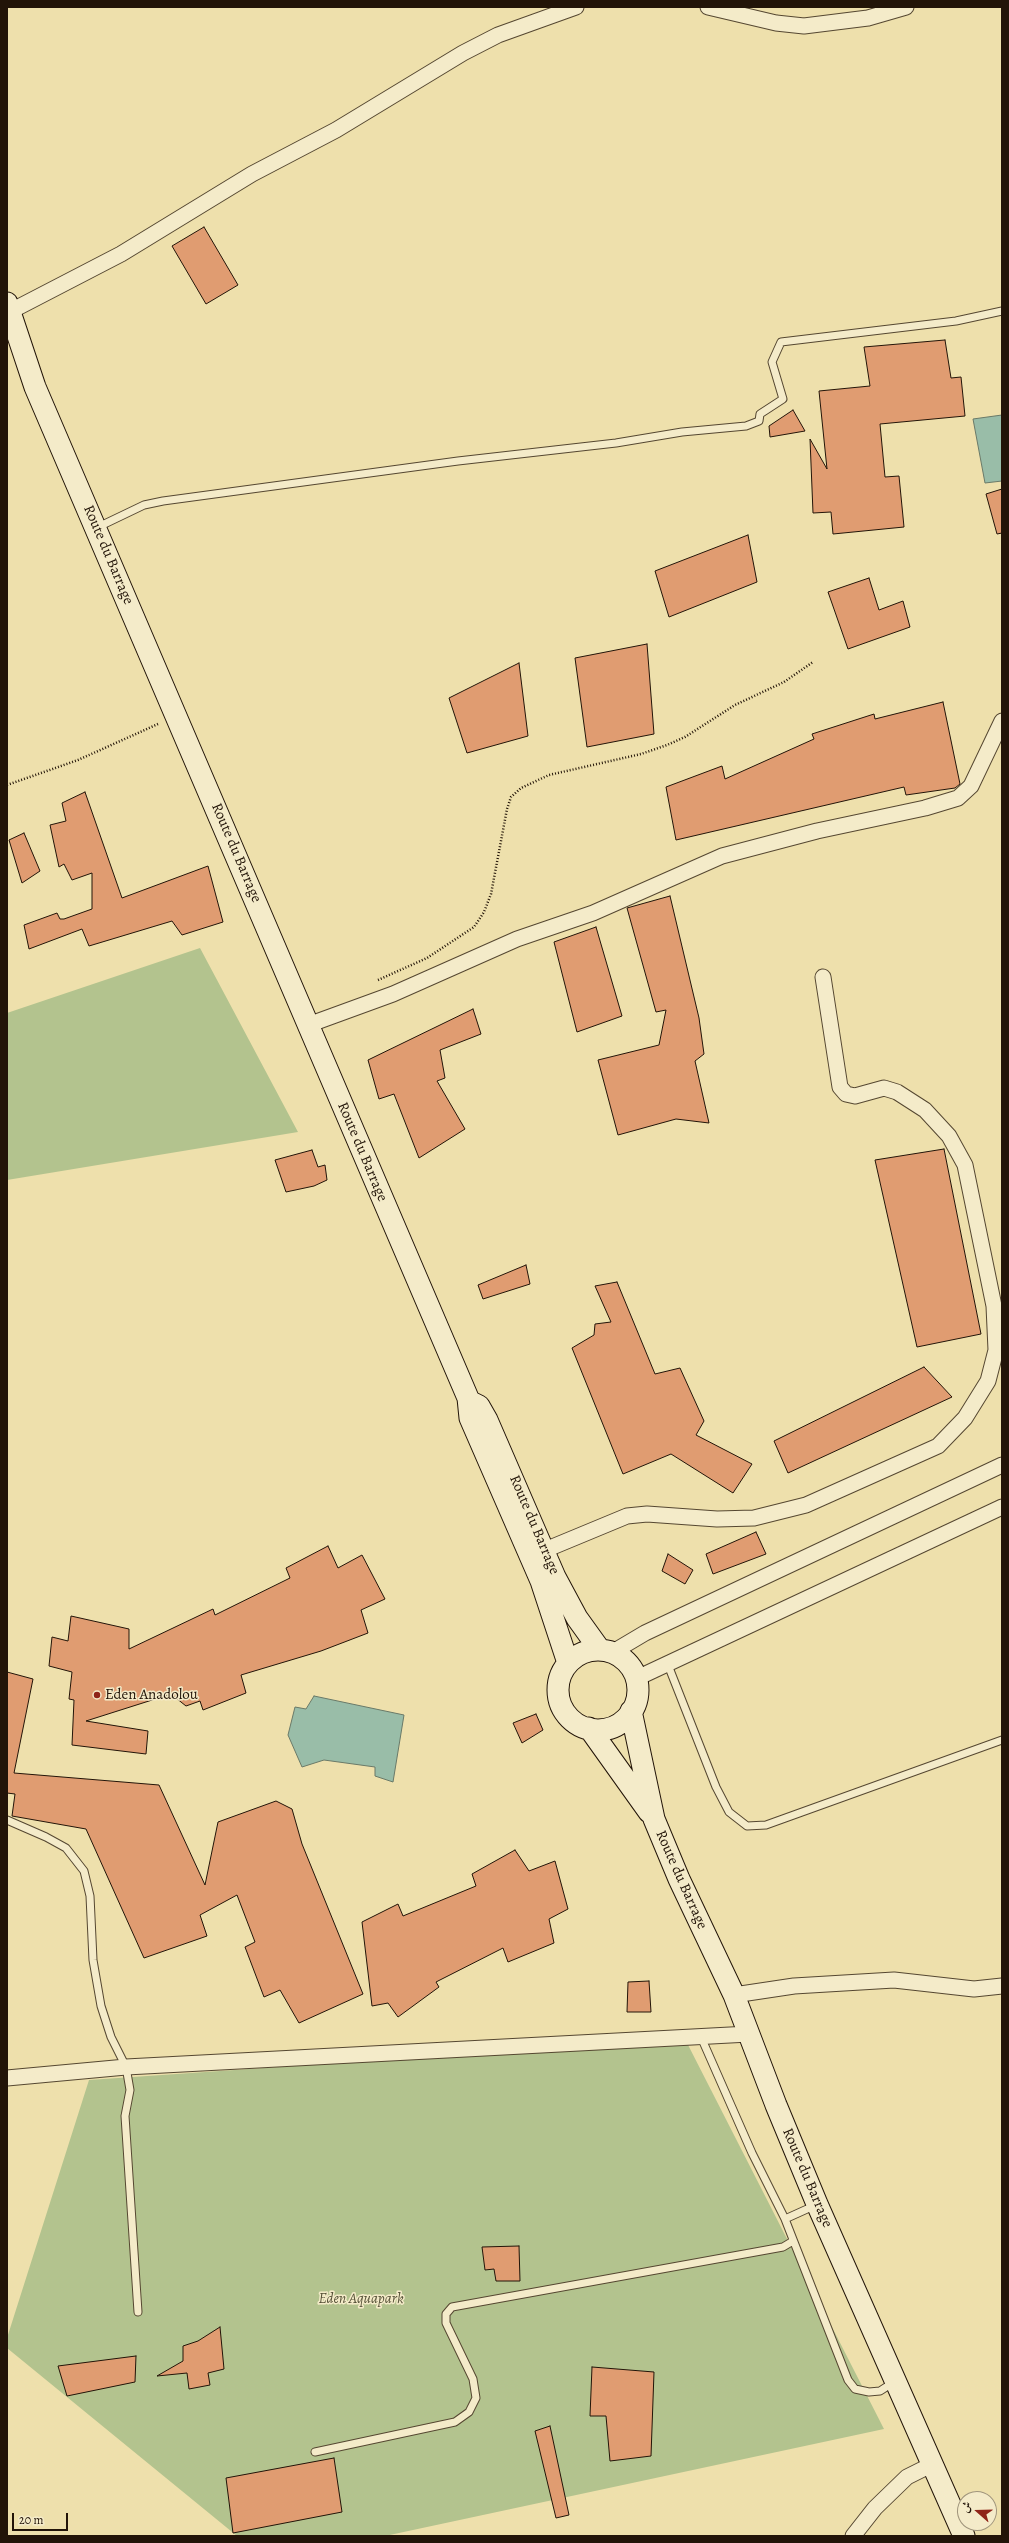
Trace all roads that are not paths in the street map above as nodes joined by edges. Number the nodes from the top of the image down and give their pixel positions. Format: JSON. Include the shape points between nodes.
{"nodes":[{"id":1,"x":576,"y":7,"type":"edge"},
{"id":2,"x":708,"y":7,"type":"edge"},
{"id":3,"x":906,"y":7,"type":"edge"},
{"id":4,"x":9,"y":307,"type":"edge"},
{"id":5,"x":1002,"y":310,"type":"edge"},
{"id":6,"x":96,"y":528,"type":"junction"},
{"id":7,"x":1002,"y":721,"type":"edge"},
{"id":8,"x":823,"y":977,"type":"dead end"},
{"id":9,"x":308,"y":1025,"type":"junction"},
{"id":10,"x":469,"y":1401,"type":"junction"},
{"id":11,"x":1002,"y":1465,"type":"edge"},
{"id":12,"x":1002,"y":1507,"type":"edge"},
{"id":13,"x":545,"y":1550,"type":"junction"},
{"id":14,"x":606,"y":1651,"type":"junction"},
{"id":15,"x":568,"y":1663,"type":"junction"},
{"id":16,"x":668,"y":1665,"type":"junction"},
{"id":17,"x":635,"y":1679,"type":"junction"},
{"id":18,"x":631,"y":1711,"type":"junction"},
{"id":19,"x":588,"y":1728,"type":"junction"},
{"id":20,"x":1002,"y":1740,"type":"edge"},
{"id":21,"x":654,"y":1819,"type":"junction"},
{"id":22,"x":7,"y":1820,"type":"edge"},
{"id":23,"x":1002,"y":1986,"type":"edge"},
{"id":24,"x":734,"y":1995,"type":"junction"},
{"id":25,"x":749,"y":2034,"type":"junction"},
{"id":26,"x":701,"y":2036,"type":"junction"},
{"id":27,"x":126,"y":2067,"type":"junction"},
{"id":28,"x":7,"y":2078,"type":"edge"},
{"id":29,"x":817,"y":2204,"type":"junction"},
{"id":30,"x":785,"y":2219,"type":"junction"},
{"id":31,"x":793,"y":2241,"type":"junction"},
{"id":32,"x":138,"y":2312,"type":"dead end"},
{"id":33,"x":897,"y":2381,"type":"junction"},
{"id":34,"x":315,"y":2452,"type":"dead end"},
{"id":35,"x":933,"y":2464,"type":"junction"},
{"id":36,"x":853,"y":2536,"type":"edge"},
{"id":37,"x":964,"y":2536,"type":"edge"}],
"edges":[{"from":1,"to":4,"type":"street","via":[[498,35],[463,53],[336,130],[252,174],[107,262]]},
{"from":2,"to":3,"type":"street","via":[[776,23],[804,26],[868,18]]},
{"from":4,"to":6,"type":"main road","name":"Route du Barrage","via":[[35,387]]},
{"from":5,"to":6,"type":"lane","via":[[956,321],[781,342],[772,362],[783,399],[760,414],[759,421],[746,426],[162,500],[144,505]]},
{"from":6,"to":9,"type":"main road","name":"Route du Barrage"},
{"from":7,"to":9,"type":"street","via":[[971,786],[958,798],[722,856],[600,910],[517,939],[393,994]]},
{"from":8,"to":13,"type":"street","via":[[840,1087],[846,1094],[855,1096],[884,1088],[897,1092],[925,1110],[949,1136],[965,1165],[994,1306],[996,1350],[988,1381],[965,1418],[938,1446],[806,1505],[754,1518],[717,1519],[647,1514],[628,1516]]},
{"from":9,"to":10,"type":"main road","name":"Route du Barrage"},
{"from":10,"to":13,"type":"main road","name":"Route du Barrage","via":[[479,1406],[490,1425]]},
{"from":10,"to":15,"type":"main road","name":"Route du Barrage","via":[[470,1418],[541,1581]]},
{"from":11,"to":14,"type":"street"},
{"from":12,"to":16,"type":"street"},
{"from":13,"to":14,"type":"main road","name":"Route du Barrage","via":[[568,1602]]},
{"from":14,"to":15,"type":"main road","name":"Route du Barrage","via":[[583,1652]]},
{"from":14,"to":17,"type":"main road","name":"Route du Barrage","via":[[624,1660]]},
{"from":15,"to":19,"type":"main road","name":"Route du Barrage","via":[[560,1674],[557,1688],[560,1704],[567,1716]]},
{"from":16,"to":17,"type":"street"},
{"from":16,"to":20,"type":"lane","via":[[716,1787],[729,1812],[747,1826],[766,1825]]},
{"from":17,"to":18,"type":"main road","name":"Route du Barrage","via":[[638,1691]]},
{"from":18,"to":19,"type":"main road","name":"Route du Barrage","via":[[613,1727],[599,1730]]},
{"from":18,"to":21,"type":"main road","name":"Route du Barrage"},
{"from":19,"to":21,"type":"main road","name":"Route du Barrage"},
{"from":21,"to":24,"type":"main road","name":"Route du Barrage","via":[[679,1879]]},
{"from":22,"to":27,"type":"lane","via":[[66,1848],[84,1871],[90,1896],[93,1960],[101,2006],[111,2037]]},
{"from":23,"to":24,"type":"street","via":[[974,1989],[894,1980],[794,1986]]},
{"from":24,"to":25,"type":"main road","name":"Route du Barrage"},
{"from":25,"to":26,"type":"street"},
{"from":25,"to":29,"type":"main road","name":"Route du Barrage"},
{"from":26,"to":27,"type":"street"},
{"from":26,"to":30,"type":"lane","via":[[752,2153]]},
{"from":27,"to":28,"type":"street"},
{"from":27,"to":32,"type":"lane","via":[[130,2090],[125,2116]]},
{"from":29,"to":30,"type":"lane"},
{"from":29,"to":33,"type":"main road","name":"Route du Barrage"},
{"from":30,"to":31,"type":"lane"},
{"from":31,"to":33,"type":"lane","via":[[848,2380],[855,2389],[869,2392],[880,2390]]},
{"from":31,"to":34,"type":"lane","via":[[784,2247],[452,2307],[446,2314],[446,2323],[474,2379],[476,2398],[469,2412],[455,2422]]},
{"from":33,"to":35,"type":"main road","name":"Route du Barrage"},
{"from":35,"to":36,"type":"street","via":[[907,2477],[875,2508]]},
{"from":35,"to":37,"type":"main road","name":"Route du Barrage"}]}
